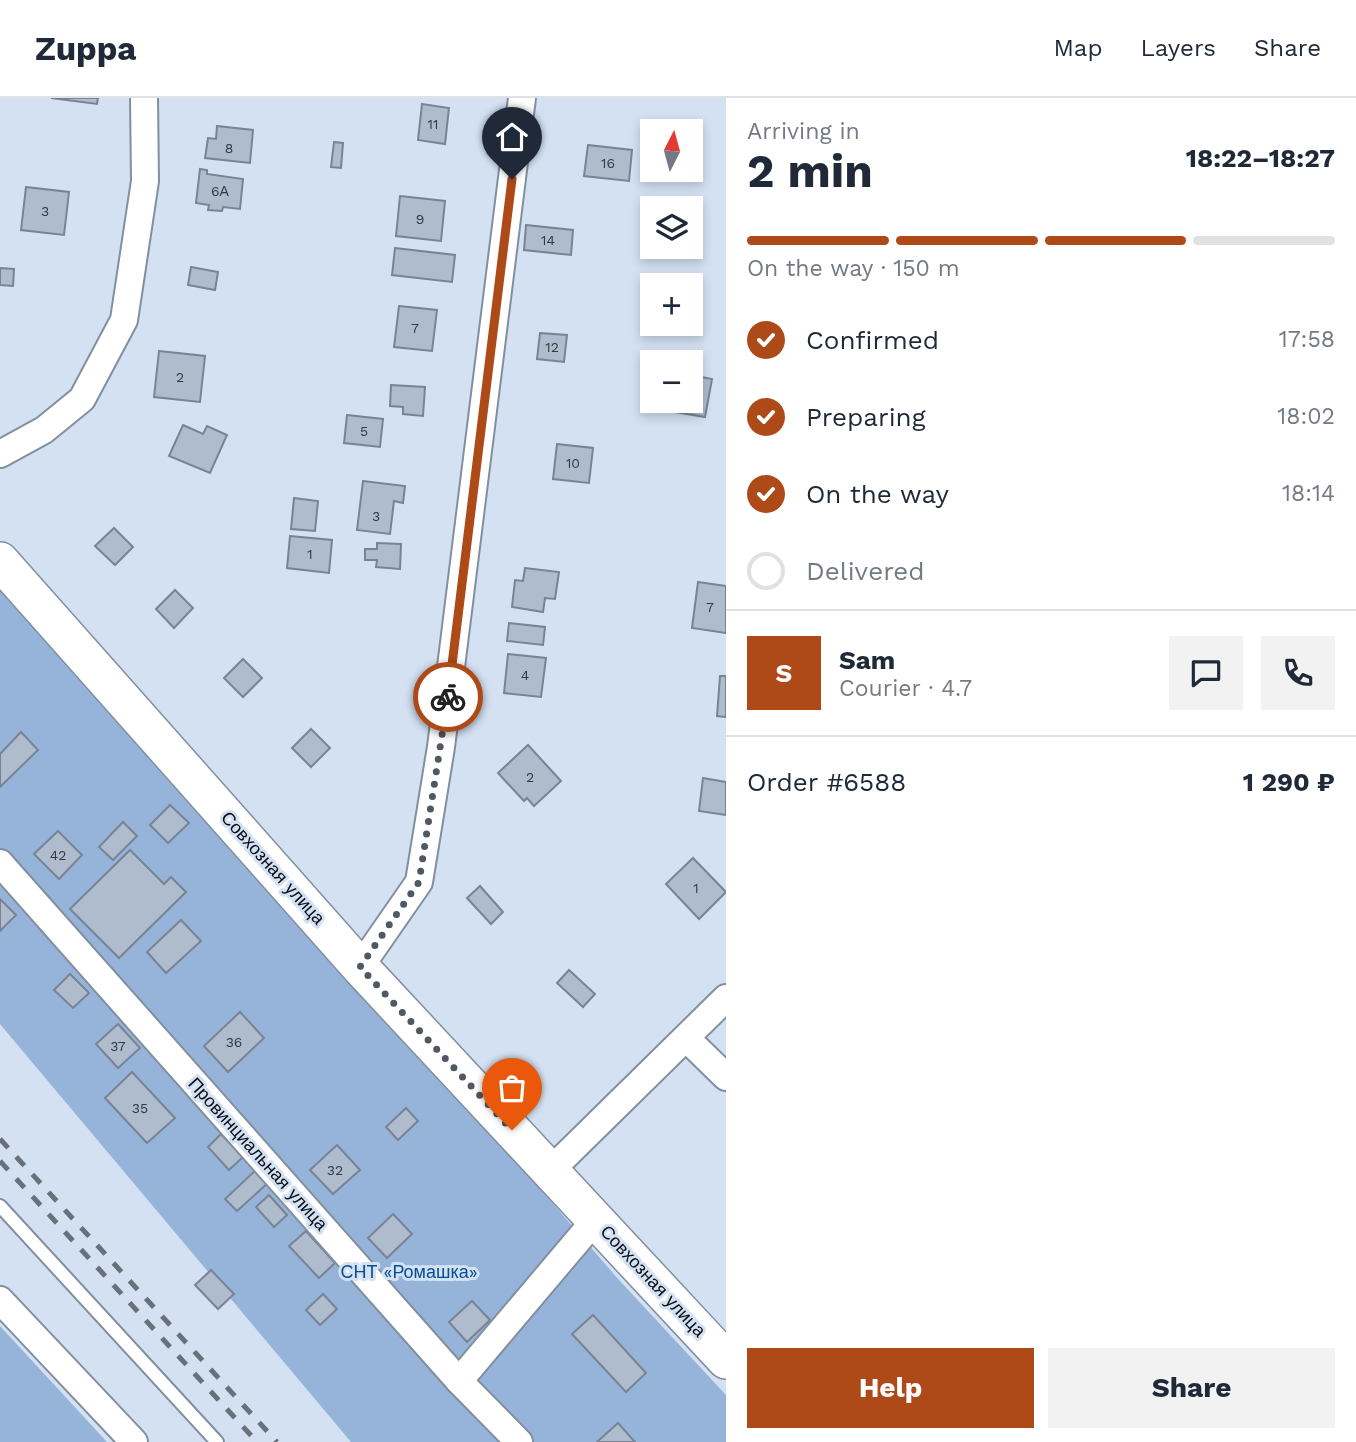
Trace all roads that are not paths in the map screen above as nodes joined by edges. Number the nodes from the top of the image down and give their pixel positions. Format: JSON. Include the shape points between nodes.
{"nodes":[{"id":1,"x":144,"y":98,"type":"edge"},
{"id":2,"x":522,"y":98,"type":"edge"},
{"id":3,"x":0,"y":454,"type":"edge"},
{"id":4,"x":0,"y":561,"type":"edge"},
{"id":5,"x":0,"y":863,"type":"edge"},
{"id":6,"x":360,"y":967,"type":"junction"},
{"id":7,"x":726,"y":998,"type":"edge"},
{"id":8,"x":686,"y":1038,"type":"junction"},
{"id":9,"x":726,"y":1077,"type":"edge"},
{"id":10,"x":550,"y":1171,"type":"junction"},
{"id":11,"x":0,"y":1206,"type":"edge"},
{"id":12,"x":596,"y":1219,"type":"junction"},
{"id":13,"x":0,"y":1300,"type":"edge"},
{"id":14,"x":726,"y":1360,"type":"edge"},
{"id":15,"x":459,"y":1381,"type":"junction"},
{"id":16,"x":134,"y":1442,"type":"edge"},
{"id":17,"x":217,"y":1442,"type":"edge"},
{"id":18,"x":519,"y":1442,"type":"edge"}],
"edges":[{"from":1,"to":3,"type":"street","via":[[145,181],[124,320],[82,399],[44,430]]},
{"from":2,"to":6,"type":"street","via":[[441,747],[419,882]]},
{"from":4,"to":6,"type":"street","name":"Совхозная улица"},
{"from":5,"to":15,"type":"street","name":"Провинциальная улица"},
{"from":6,"to":10,"type":"street","name":"Совхозная улица"},
{"from":7,"to":8,"type":"street"},
{"from":8,"to":9,"type":"street"},
{"from":8,"to":10,"type":"street"},
{"from":10,"to":12,"type":"street","name":"Совхозная улица"},
{"from":11,"to":17,"type":"lane"},
{"from":12,"to":14,"type":"street","name":"Совхозная улица"},
{"from":12,"to":15,"type":"street"},
{"from":13,"to":16,"type":"street"},
{"from":15,"to":18,"type":"street","name":"Провинциальная улица"}]}
